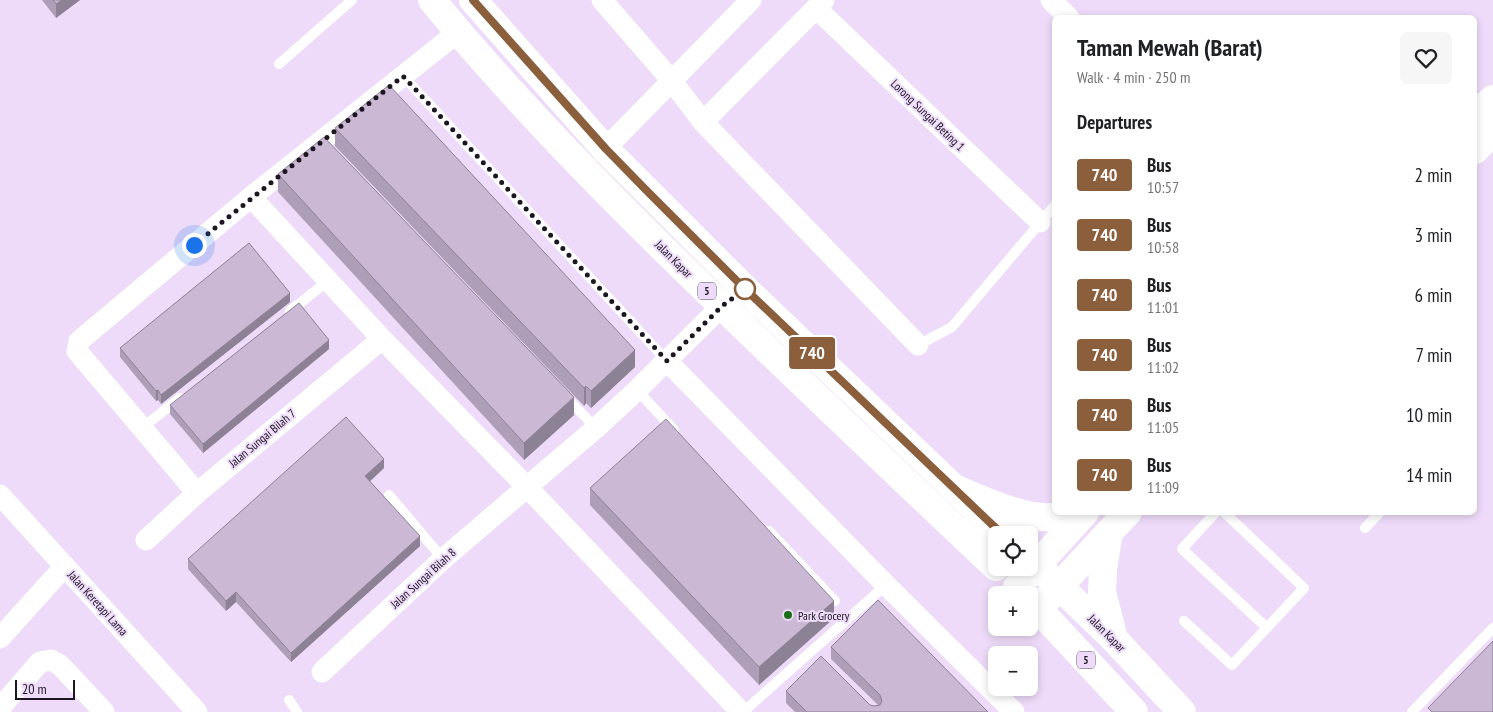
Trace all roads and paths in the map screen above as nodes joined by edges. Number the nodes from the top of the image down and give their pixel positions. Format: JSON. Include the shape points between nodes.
{"nodes":[{"id":1,"x":352,"y":0,"type":"edge"},
{"id":2,"x":432,"y":0,"type":"edge"},
{"id":3,"x":473,"y":0,"type":"edge"},
{"id":4,"x":602,"y":0,"type":"edge"},
{"id":5,"x":751,"y":0,"type":"edge"},
{"id":6,"x":1051,"y":0,"type":"edge"},
{"id":7,"x":820,"y":4,"type":"edge"},
{"id":8,"x":1066,"y":15,"type":"edge"},
{"id":9,"x":458,"y":32,"type":"junction"},
{"id":10,"x":279,"y":64,"type":"dead end"},
{"id":11,"x":403,"y":76,"type":"junction"},
{"id":12,"x":672,"y":81,"type":"junction"},
{"id":13,"x":1493,"y":100,"type":"edge"},
{"id":14,"x":1477,"y":113,"type":"edge"},
{"id":15,"x":703,"y":122,"type":"junction"},
{"id":16,"x":1493,"y":131,"type":"edge"},
{"id":17,"x":1477,"y":148,"type":"edge"},
{"id":18,"x":606,"y":149,"type":"junction"},
{"id":19,"x":251,"y":198,"type":"junction"},
{"id":20,"x":1052,"y":208,"type":"edge"},
{"id":21,"x":1040,"y":222,"type":"junction"},
{"id":22,"x":328,"y":281,"type":"junction"},
{"id":23,"x":722,"y":306,"type":"junction"},
{"id":24,"x":281,"y":318,"type":"edge"},
{"id":25,"x":382,"y":339,"type":"junction"},
{"id":26,"x":918,"y":345,"type":"joint"},
{"id":27,"x":667,"y":361,"type":"junction"},
{"id":28,"x":555,"y":385,"type":"edge"},
{"id":29,"x":637,"y":390,"type":"junction"},
{"id":30,"x":188,"y":391,"type":"edge"},
{"id":31,"x":142,"y":428,"type":"junction"},
{"id":32,"x":596,"y":428,"type":"junction"},
{"id":33,"x":684,"y":440,"type":"edge"},
{"id":34,"x":528,"y":487,"type":"junction"},
{"id":35,"x":954,"y":488,"type":"junction"},
{"id":36,"x":197,"y":493,"type":"junction"},
{"id":37,"x":389,"y":494,"type":"dead end"},
{"id":38,"x":0,"y":495,"type":"edge"},
{"id":39,"x":1061,"y":515,"type":"edge"},
{"id":40,"x":1082,"y":515,"type":"edge"},
{"id":41,"x":1125,"y":515,"type":"edge"},
{"id":42,"x":1213,"y":515,"type":"edge"},
{"id":43,"x":1227,"y":515,"type":"edge"},
{"id":44,"x":1377,"y":515,"type":"edge"},
{"id":45,"x":759,"y":520,"type":"edge"},
{"id":46,"x":994,"y":526,"type":"edge"},
{"id":47,"x":1365,"y":528,"type":"dead end"},
{"id":48,"x":1109,"y":532,"type":"junction"},
{"id":49,"x":146,"y":540,"type":"dead end"},
{"id":50,"x":1038,"y":556,"type":"edge"},
{"id":51,"x":442,"y":558,"type":"junction"},
{"id":52,"x":988,"y":559,"type":"edge"},
{"id":53,"x":65,"y":566,"type":"junction"},
{"id":54,"x":1038,"y":567,"type":"edge"},
{"id":55,"x":1005,"y":576,"type":"edge"},
{"id":56,"x":886,"y":585,"type":"junction"},
{"id":57,"x":1015,"y":586,"type":"edge"},
{"id":58,"x":1060,"y":587,"type":"junction"},
{"id":59,"x":1038,"y":594,"type":"edge"},
{"id":60,"x":835,"y":601,"type":"edge"},
{"id":61,"x":1038,"y":610,"type":"edge"},
{"id":62,"x":1184,"y":621,"type":"dead end"},
{"id":63,"x":1266,"y":628,"type":"junction"},
{"id":64,"x":1493,"y":628,"type":"edge"},
{"id":65,"x":0,"y":638,"type":"edge"},
{"id":66,"x":1114,"y":639,"type":"junction"},
{"id":67,"x":322,"y":672,"type":"dead end"},
{"id":68,"x":288,"y":700,"type":"dead end"},
{"id":69,"x":0,"y":708,"type":"edge"},
{"id":70,"x":104,"y":712,"type":"edge"},
{"id":71,"x":197,"y":712,"type":"edge"},
{"id":72,"x":297,"y":712,"type":"edge"},
{"id":73,"x":742,"y":712,"type":"edge"},
{"id":74,"x":1014,"y":712,"type":"edge"},
{"id":75,"x":1134,"y":712,"type":"edge"},
{"id":76,"x":1182,"y":712,"type":"edge"},
{"id":77,"x":1412,"y":712,"type":"edge"}],
"edges":[{"from":1,"to":10,"type":"lane"},
{"from":2,"to":9,"type":"highway","name":"Jalan Kapar","number":"5"},
{"from":3,"to":18,"type":"highway","number":"5"},
{"from":4,"to":12,"type":"street"},
{"from":5,"to":12,"type":"street"},
{"from":6,"to":8,"type":"street"},
{"from":7,"to":15,"type":"street"},
{"from":7,"to":21,"type":"street","name":"Lorong Sungai Beting 1"},
{"from":9,"to":11,"type":"street"},
{"from":9,"to":23,"type":"highway","name":"Jalan Kapar","number":"5","via":[[585,172]]},
{"from":11,"to":19,"type":"street","via":[[325,145]]},
{"from":11,"to":27,"type":"lane"},
{"from":12,"to":15,"type":"street"},
{"from":12,"to":18,"type":"street"},
{"from":13,"to":14,"type":"highway"},
{"from":15,"to":26,"type":"street"},
{"from":16,"to":17,"type":"highway"},
{"from":18,"to":35,"type":"highway","number":"5","via":[[742,286]]},
{"from":19,"to":22,"type":"street"},
{"from":19,"to":31,"type":"street","via":[[80,341],[77,351]]},
{"from":20,"to":21,"type":"lane"},
{"from":21,"to":26,"type":"lane","via":[[952,327]]},
{"from":22,"to":24,"type":"lane"},
{"from":22,"to":25,"type":"street"},
{"from":23,"to":27,"type":"street","name":"Jalan Sungai Bilah 8"},
{"from":23,"to":52,"type":"highway","name":"Jalan Kapar","number":"5"},
{"from":25,"to":34,"type":"street"},
{"from":25,"to":36,"type":"street","name":"Jalan Sungai Bilah 7"},
{"from":27,"to":29,"type":"street","name":"Jalan Sungai Bilah 8"},
{"from":27,"to":56,"type":"street"},
{"from":28,"to":32,"type":"lane"},
{"from":29,"to":32,"type":"street","name":"Jalan Sungai Bilah 8"},
{"from":29,"to":33,"type":"lane"},
{"from":30,"to":31,"type":"lane"},
{"from":31,"to":36,"type":"street"},
{"from":32,"to":34,"type":"street","name":"Jalan Sungai Bilah 8"},
{"from":34,"to":51,"type":"street","name":"Jalan Sungai Bilah 8"},
{"from":34,"to":73,"type":"street"},
{"from":35,"to":39,"type":"highway","via":[[1028,514],[1051,518]]},
{"from":35,"to":46,"type":"highway","number":"5"},
{"from":36,"to":49,"type":"street","name":"Jalan Sungai Bilah 7"},
{"from":37,"to":51,"type":"lane"},
{"from":38,"to":53,"type":"street","name":"Jalan Keretapi Lama"},
{"from":40,"to":50,"type":"highway"},
{"from":41,"to":48,"type":"highway"},
{"from":42,"to":63,"type":"lane","via":[[1182,549]]},
{"from":43,"to":63,"type":"lane","via":[[1304,588]]},
{"from":44,"to":47,"type":"lane"},
{"from":45,"to":60,"type":"lane"},
{"from":48,"to":58,"type":"highway"},
{"from":48,"to":66,"type":"highway","via":[[1102,592]]},
{"from":51,"to":67,"type":"street","name":"Jalan Sungai Bilah 8"},
{"from":53,"to":65,"type":"street"},
{"from":53,"to":71,"type":"street","name":"Jalan Keretapi Lama"},
{"from":54,"to":58,"type":"highway","name":"Jalan Kapar"},
{"from":55,"to":57,"type":"highway","name":"Jalan Kapar","number":"5"},
{"from":56,"to":73,"type":"lane","via":[[815,654]]},
{"from":56,"to":74,"type":"street"},
{"from":58,"to":59,"type":"highway"},
{"from":58,"to":66,"type":"highway","name":"Jalan Kapar"},
{"from":61,"to":75,"type":"highway","name":"Jalan Kapar","number":"5"},
{"from":62,"to":63,"type":"lane","via":[[1232,665]]},
{"from":64,"to":77,"type":"lane"},
{"from":66,"to":76,"type":"highway","name":"Jalan Kapar"},
{"from":68,"to":72,"type":"lane"},
{"from":69,"to":70,"type":"street","via":[[40,662],[51,660],[60,665]]}]}
